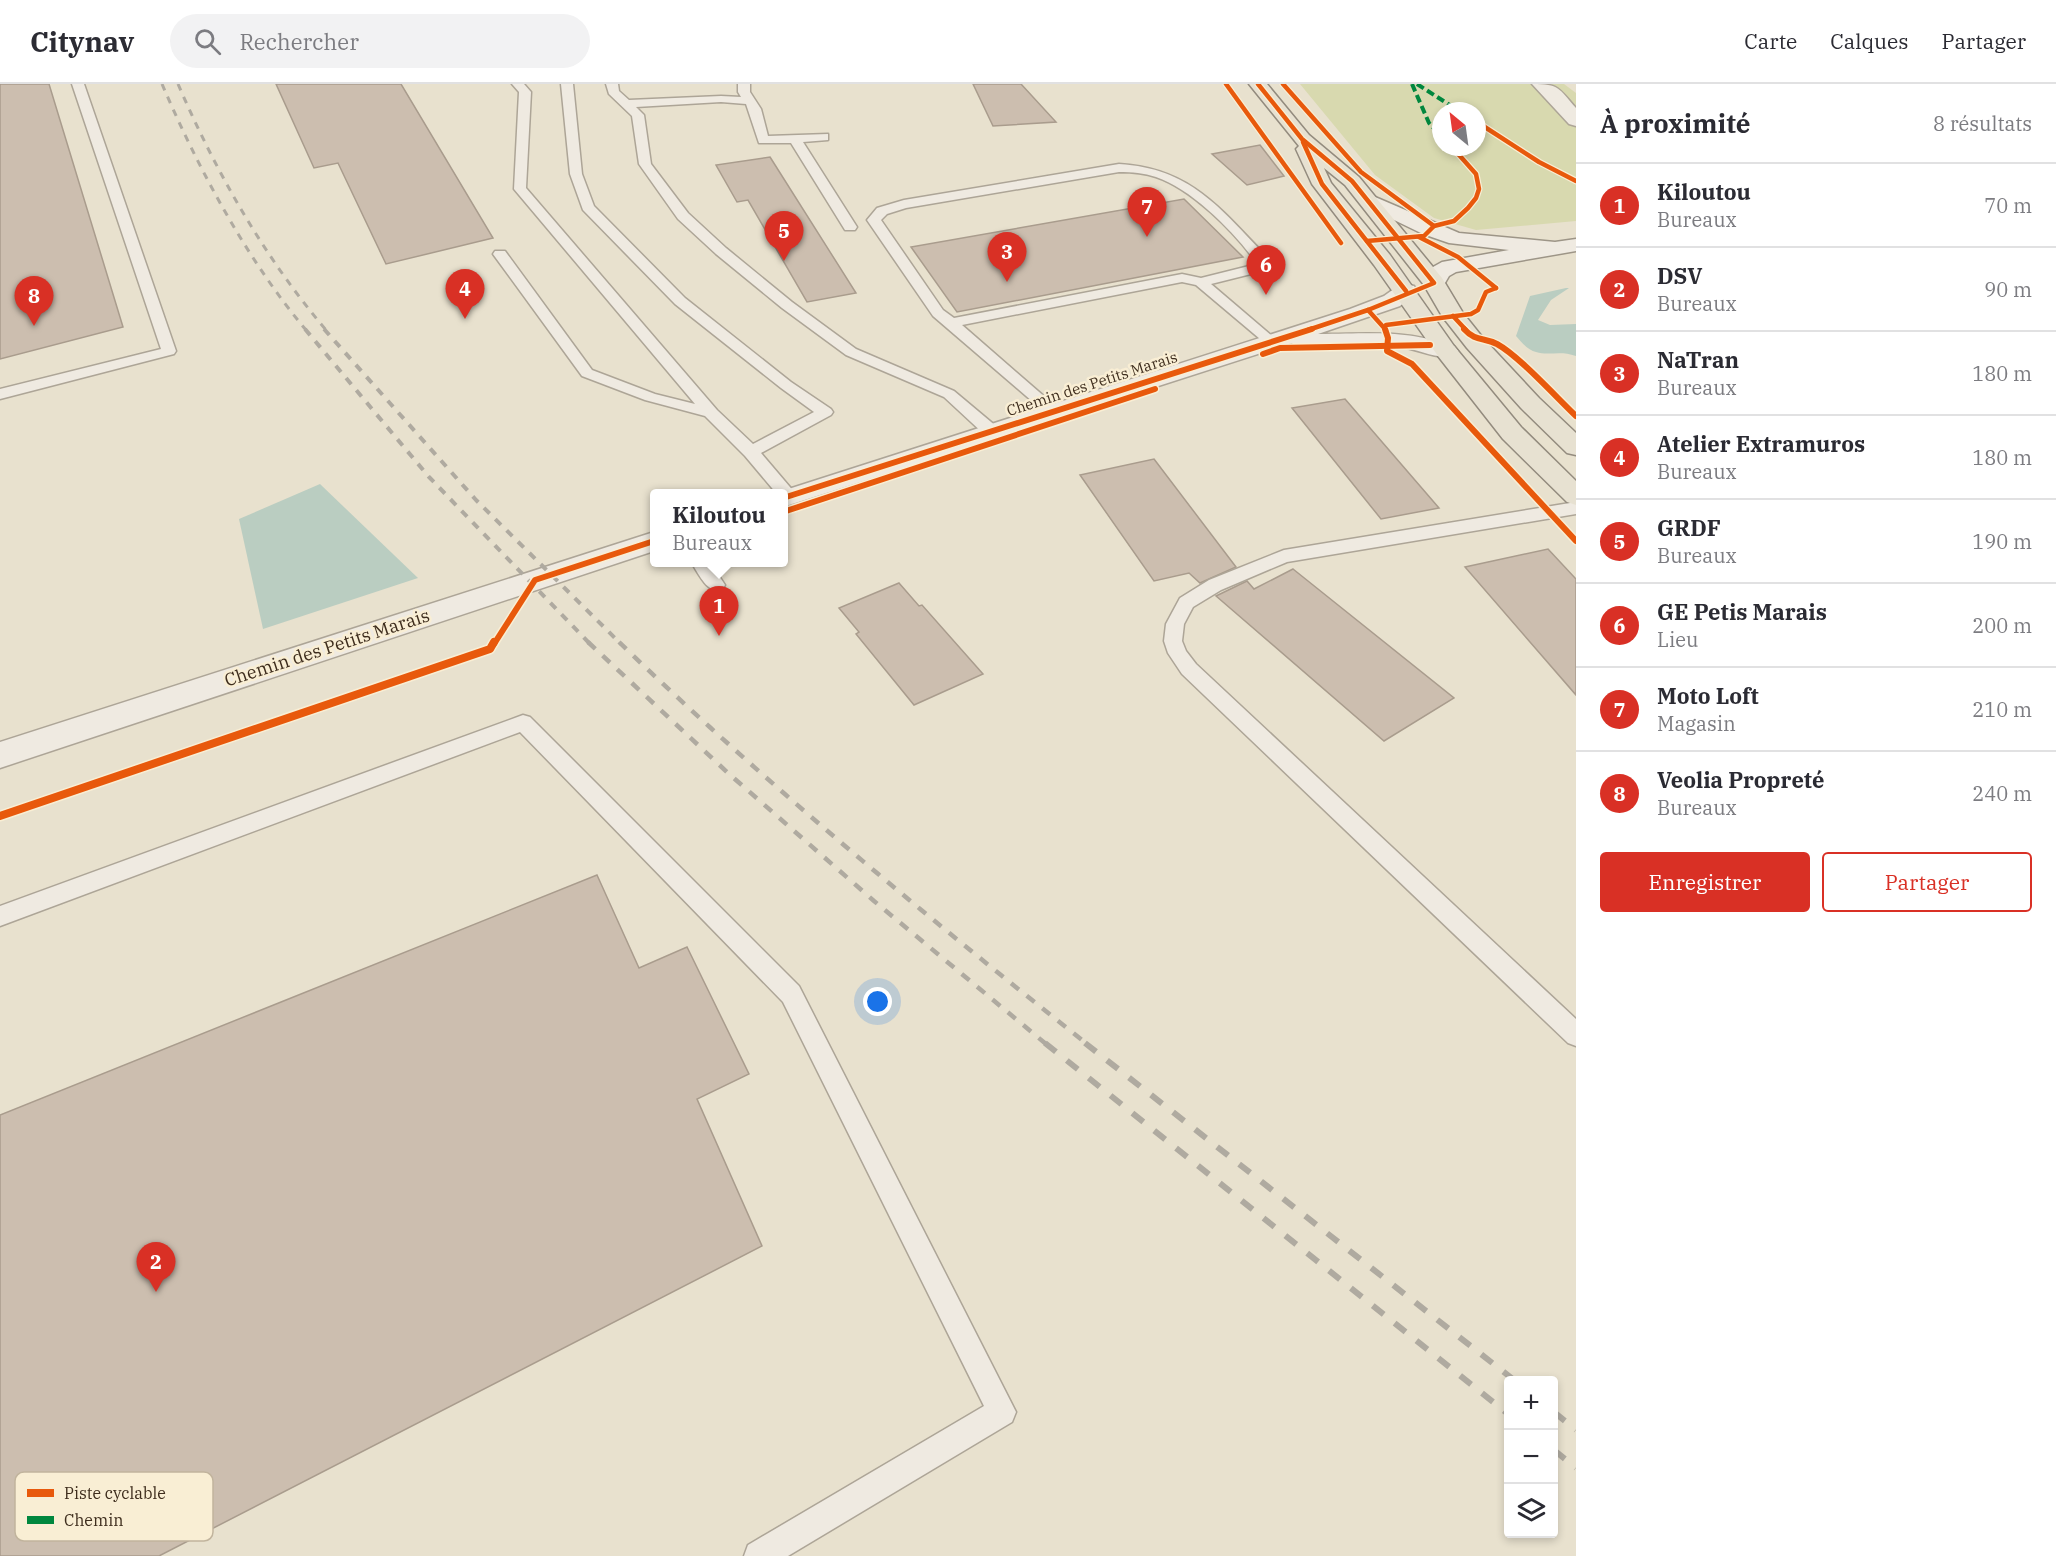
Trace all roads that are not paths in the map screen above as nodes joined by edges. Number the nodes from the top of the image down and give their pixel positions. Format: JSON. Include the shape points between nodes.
{"nodes":[{"id":1,"x":78,"y":84,"type":"edge"},
{"id":2,"x":518,"y":84,"type":"edge"},
{"id":3,"x":567,"y":84,"type":"edge"},
{"id":4,"x":612,"y":84,"type":"edge"},
{"id":5,"x":744,"y":84,"type":"edge"},
{"id":6,"x":1258,"y":84,"type":"edge"},
{"id":7,"x":1541,"y":84,"type":"edge"},
{"id":8,"x":750,"y":101,"type":"junction"},
{"id":9,"x":627,"y":104,"type":"junction"},
{"id":10,"x":1576,"y":120,"type":"edge"},
{"id":11,"x":824,"y":137,"type":"dead end"},
{"id":12,"x":795,"y":139,"type":"junction"},
{"id":13,"x":1302,"y":139,"type":"junction"},
{"id":14,"x":1368,"y":200,"type":"junction"},
{"id":15,"x":850,"y":227,"type":"dead end"},
{"id":16,"x":1576,"y":245,"type":"edge"},
{"id":17,"x":1552,"y":248,"type":"junction"},
{"id":18,"x":500,"y":254,"type":"dead end"},
{"id":19,"x":1576,"y":264,"type":"edge"},
{"id":20,"x":1201,"y":282,"type":"junction"},
{"id":21,"x":1434,"y":283,"type":"junction"},
{"id":22,"x":1406,"y":291,"type":"junction"},
{"id":23,"x":951,"y":323,"type":"junction"},
{"id":24,"x":1272,"y":340,"type":"junction"},
{"id":25,"x":1446,"y":351,"type":"junction"},
{"id":26,"x":0,"y":394,"type":"edge"},
{"id":27,"x":1053,"y":411,"type":"junction"},
{"id":28,"x":711,"y":413,"type":"junction"},
{"id":29,"x":991,"y":431,"type":"junction"},
{"id":30,"x":1576,"y":447,"type":"edge"},
{"id":31,"x":751,"y":452,"type":"junction"},
{"id":32,"x":780,"y":489,"type":"edge"},
{"id":33,"x":788,"y":496,"type":"edge"},
{"id":34,"x":1576,"y":496,"type":"edge"},
{"id":35,"x":1576,"y":507,"type":"edge"},
{"id":36,"x":650,"y":542,"type":"edge"},
{"id":37,"x":703,"y":567,"type":"edge"},
{"id":38,"x":716,"y":585,"type":"dead end"},
{"id":39,"x":0,"y":754,"type":"edge"},
{"id":40,"x":0,"y":916,"type":"edge"},
{"id":41,"x":1576,"y":1035,"type":"edge"},
{"id":42,"x":759,"y":1556,"type":"edge"}],
"edges":[{"from":1,"to":26,"type":"lane","via":[[169,351]]},
{"from":2,"to":28,"type":"lane","via":[[525,92],[520,189]]},
{"from":3,"to":31,"type":"lane","via":[[576,174],[588,207],[680,301],[825,412]]},
{"from":4,"to":9,"type":"lane","via":[[613,92]]},
{"from":5,"to":8,"type":"lane"},
{"from":6,"to":13,"type":"main road"},
{"from":7,"to":10,"type":"street"},
{"from":8,"to":9,"type":"lane"},
{"from":8,"to":12,"type":"lane","via":[[763,141]]},
{"from":9,"to":29,"type":"lane","via":[[638,115],[645,164],[683,216],[787,305],[851,352],[949,394]]},
{"from":11,"to":12,"type":"lane"},
{"from":12,"to":15,"type":"lane"},
{"from":13,"to":14,"type":"main road","via":[[1352,181]]},
{"from":13,"to":22,"type":"main road","via":[[1322,184]]},
{"from":14,"to":17,"type":"street","via":[[1456,239]]},
{"from":14,"to":21,"type":"main road"},
{"from":16,"to":17,"type":"street"},
{"from":17,"to":21,"type":"street","via":[[1450,267]]},
{"from":18,"to":28,"type":"lane","via":[[587,373],[650,397]]},
{"from":19,"to":21,"type":"street","via":[[1484,280]]},
{"from":20,"to":23,"type":"lane","via":[[1182,278]]},
{"from":20,"to":23,"type":"lane","via":[[1258,268],[1263,263],[1187,186],[1151,171],[1119,168],[904,204],[879,213],[874,220],[876,225],[938,313]]},
{"from":20,"to":24,"type":"lane"},
{"from":21,"to":22,"type":"main road"},
{"from":21,"to":30,"type":"main road","via":[[1475,343]]},
{"from":22,"to":24,"type":"street","name":"Chemin des Petits Marais","via":[[1368,310]]},
{"from":22,"to":25,"type":"main road"},
{"from":23,"to":27,"type":"lane"},
{"from":24,"to":25,"type":"street","name":"Chemin des Petits Marais","via":[[1328,343],[1390,339],[1419,342]]},
{"from":24,"to":27,"type":"street","name":"Chemin des Petits Marais"},
{"from":25,"to":34,"type":"main road","via":[[1512,433]]},
{"from":27,"to":29,"type":"street","name":"Chemin des Petits Marais"},
{"from":28,"to":31,"type":"lane"},
{"from":29,"to":33,"type":"street","name":"Chemin des Petits Marais"},
{"from":31,"to":32,"type":"lane"},
{"from":35,"to":41,"type":"lane","via":[[1284,556],[1215,585],[1186,603],[1175,624],[1173,641],[1189,669]]},
{"from":36,"to":39,"type":"street","name":"Chemin des Petits Marais"},
{"from":37,"to":38,"type":"lane"},
{"from":40,"to":42,"type":"lane","via":[[523,723],[791,994],[1002,1412]]}]}
